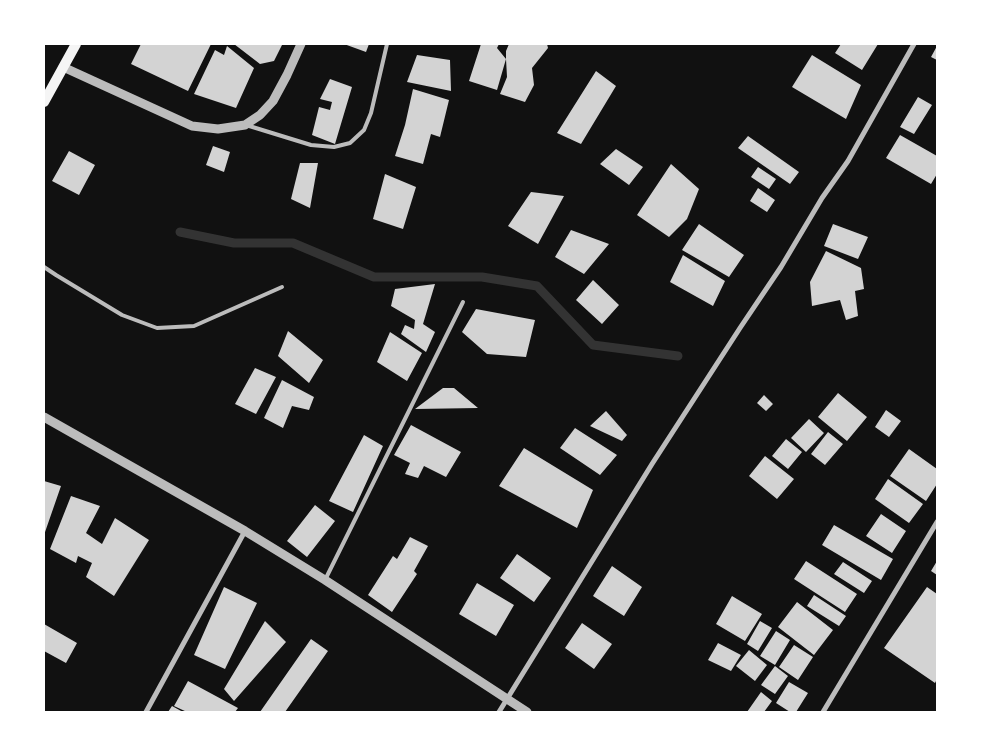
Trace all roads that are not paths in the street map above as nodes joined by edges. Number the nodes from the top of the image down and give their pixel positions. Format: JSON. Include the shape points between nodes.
{"nodes":[{"id":1,"x":76,"y":44,"type":"edge"},
{"id":2,"x":301,"y":44,"type":"edge"},
{"id":3,"x":387,"y":44,"type":"edge"},
{"id":4,"x":914,"y":44,"type":"edge"},
{"id":5,"x":63,"y":66,"type":"junction"},
{"id":6,"x":44,"y":102,"type":"edge"},
{"id":7,"x":245,"y":125,"type":"junction"},
{"id":8,"x":44,"y":266,"type":"edge"},
{"id":9,"x":282,"y":287,"type":"dead end"},
{"id":10,"x":463,"y":302,"type":"dead end"},
{"id":11,"x":44,"y":416,"type":"edge"},
{"id":12,"x":937,"y":522,"type":"edge"},
{"id":13,"x":245,"y":531,"type":"junction"},
{"id":14,"x":324,"y":580,"type":"junction"},
{"id":15,"x":506,"y":700,"type":"junction"},
{"id":16,"x":146,"y":712,"type":"edge"},
{"id":17,"x":499,"y":712,"type":"edge"},
{"id":18,"x":527,"y":712,"type":"edge"},
{"id":19,"x":823,"y":712,"type":"edge"}],
"edges":[{"from":1,"to":5,"type":"main road"},
{"from":2,"to":7,"type":"street","via":[[273,101],[260,116]]},
{"from":3,"to":7,"type":"lane","via":[[371,113],[364,130],[350,142],[334,147],[311,145]]},
{"from":4,"to":15,"type":"street","via":[[848,161],[652,464]]},
{"from":5,"to":6,"type":"main road"},
{"from":5,"to":7,"type":"street","via":[[192,126],[218,129]]},
{"from":8,"to":9,"type":"lane","via":[[122,315],[157,328],[194,326]]},
{"from":10,"to":14,"type":"lane"},
{"from":11,"to":13,"type":"street"},
{"from":12,"to":19,"type":"street"},
{"from":13,"to":14,"type":"street"},
{"from":13,"to":16,"type":"street"},
{"from":14,"to":15,"type":"street"},
{"from":15,"to":17,"type":"street"},
{"from":15,"to":18,"type":"street"}]}
